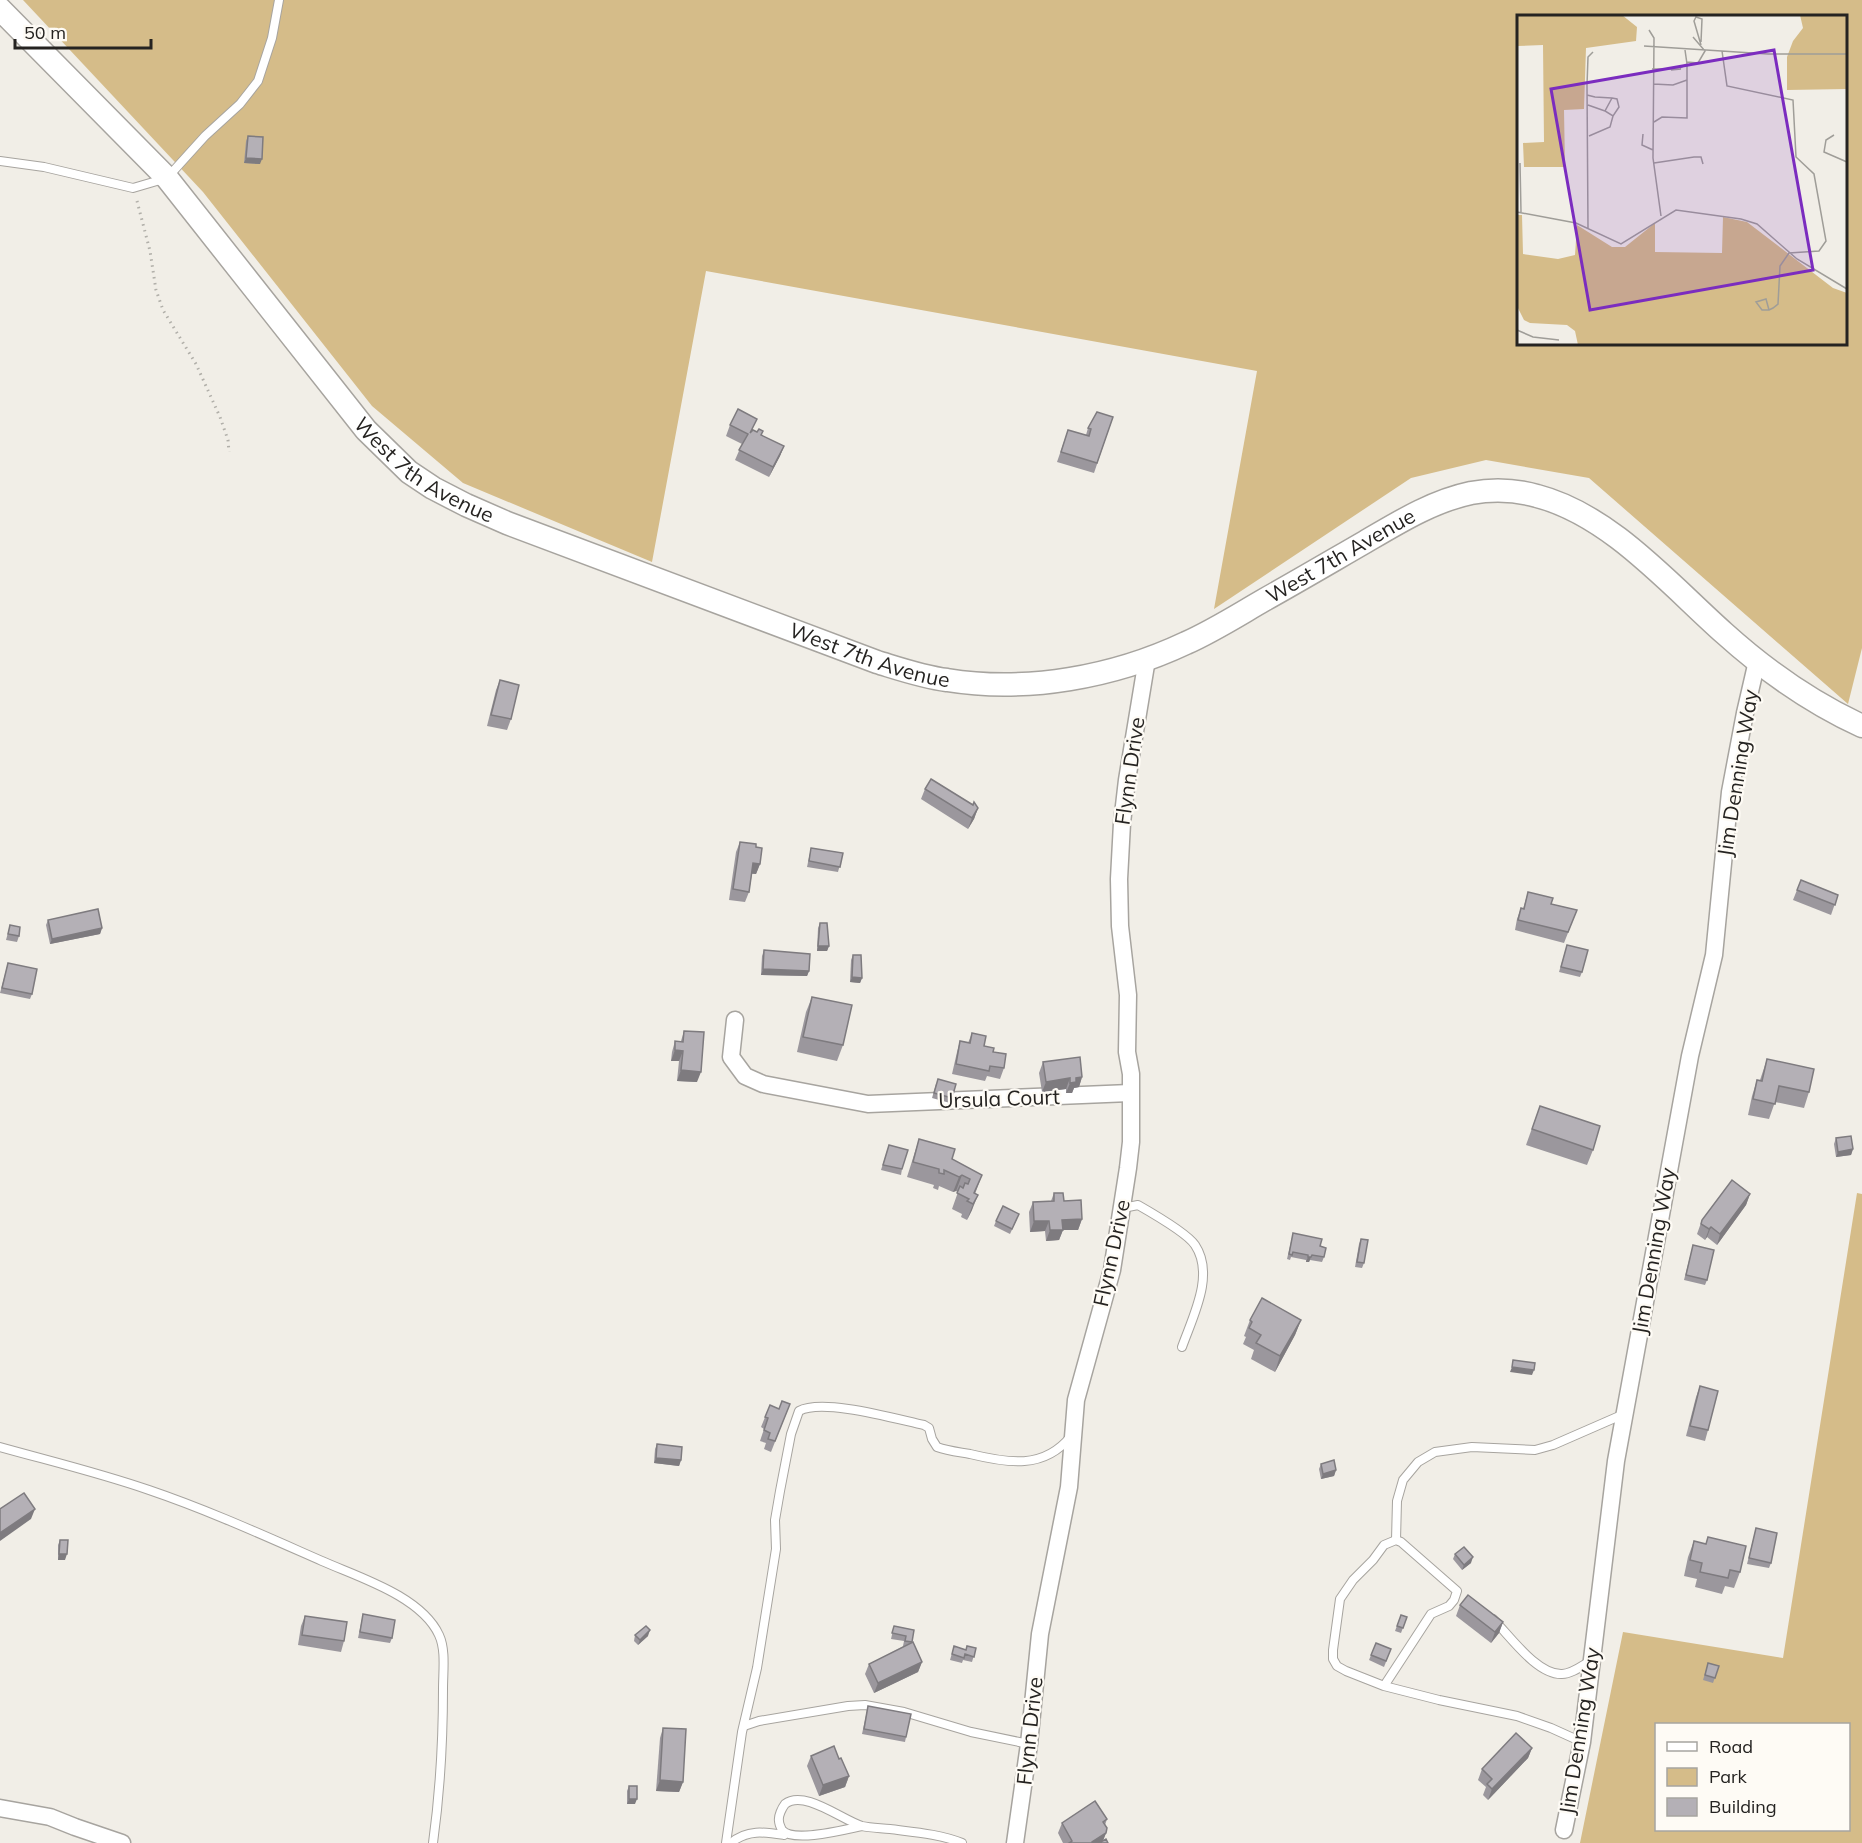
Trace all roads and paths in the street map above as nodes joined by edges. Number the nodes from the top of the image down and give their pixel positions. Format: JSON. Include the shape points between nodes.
{"nodes":[{"id":1,"x":279,"y":0,"type":"edge"},
{"id":2,"x":0,"y":9,"type":"edge"},
{"id":3,"x":0,"y":161,"type":"edge"},
{"id":4,"x":167,"y":178,"type":"junction"},
{"id":5,"x":133,"y":188,"type":"junction"},
{"id":6,"x":228,"y":452,"type":"dead end"},
{"id":7,"x":1147,"y":659,"type":"junction"},
{"id":8,"x":1757,"y":661,"type":"junction"},
{"id":9,"x":1862,"y":726,"type":"edge"},
{"id":10,"x":735,"y":1020,"type":"dead end"},
{"id":11,"x":1130,"y":1093,"type":"junction"},
{"id":12,"x":1123,"y":1208,"type":"junction"},
{"id":13,"x":1182,"y":1347,"type":"dead end"},
{"id":14,"x":1624,"y":1414,"type":"junction"},
{"id":15,"x":1073,"y":1432,"type":"junction"},
{"id":16,"x":0,"y":1447,"type":"edge"},
{"id":17,"x":1396,"y":1540,"type":"junction"},
{"id":18,"x":1457,"y":1591,"type":"junction"},
{"id":19,"x":1466,"y":1598,"type":"edge"},
{"id":20,"x":1484,"y":1610,"type":"edge"},
{"id":21,"x":1592,"y":1660,"type":"junction"},
{"id":22,"x":1384,"y":1686,"type":"junction"},
{"id":23,"x":744,"y":1726,"type":"junction"},
{"id":24,"x":1582,"y":1742,"type":"junction"},
{"id":25,"x":1029,"y":1744,"type":"junction"},
{"id":26,"x":0,"y":1808,"type":"edge"},
{"id":27,"x":862,"y":1826,"type":"junction"},
{"id":28,"x":1564,"y":1833,"type":"dead end"},
{"id":29,"x":784,"y":1835,"type":"junction"},
{"id":30,"x":122,"y":1843,"type":"edge"},
{"id":31,"x":433,"y":1843,"type":"edge"},
{"id":32,"x":726,"y":1843,"type":"edge"},
{"id":33,"x":732,"y":1843,"type":"edge"},
{"id":34,"x":962,"y":1843,"type":"edge"},
{"id":35,"x":1015,"y":1843,"type":"edge"}],
"edges":[{"from":1,"to":4,"type":"lane","via":[[258,81]]},
{"from":2,"to":4,"type":"main road","name":"West 7th Avenue"},
{"from":3,"to":5,"type":"lane"},
{"from":4,"to":5,"type":"lane"},
{"from":4,"to":7,"type":"main road","name":"West 7th Avenue","via":[[366,430],[409,472],[466,505],[836,648],[912,673],[983,684],[1019,684],[1089,675]]},
{"from":5,"to":6,"type":"path","via":[[163,310],[196,364],[228,440]]},
{"from":7,"to":8,"type":"main road","name":"West 7th Avenue","via":[[1216,628],[1431,506],[1495,490],[1539,496],[1604,527]]},
{"from":7,"to":11,"type":"street","name":"Flynn Drive","via":[[1127,780],[1119,879],[1128,995]]},
{"from":8,"to":9,"type":"main road","name":"West 7th Avenue","via":[[1819,703]]},
{"from":8,"to":14,"type":"street","name":"Jim Denning Way","via":[[1730,792],[1714,955],[1690,1056]]},
{"from":10,"to":11,"type":"street","name":"Ursula Court","via":[[731,1057],[745,1077],[799,1092],[868,1104]]},
{"from":11,"to":12,"type":"street","name":"Flynn Drive","via":[[1131,1142]]},
{"from":12,"to":13,"type":"lane","via":[[1138,1205],[1164,1221],[1194,1243],[1201,1259],[1204,1274]]},
{"from":12,"to":15,"type":"street","name":"Flynn Drive","via":[[1112,1270],[1076,1400]]},
{"from":14,"to":17,"type":"lane","via":[[1535,1450],[1472,1447],[1435,1452],[1418,1462],[1403,1480],[1397,1501]]},
{"from":14,"to":21,"type":"street","name":"Jim Denning Way"},
{"from":15,"to":23,"type":"lane","via":[[1054,1452],[1017,1463],[1002,1462],[938,1447],[924,1425],[831,1407],[812,1406],[799,1411],[790,1434],[782,1478],[775,1520],[776,1549]]},
{"from":15,"to":25,"type":"street","name":"Flynn Drive","via":[[1069,1487],[1040,1634]]},
{"from":16,"to":31,"type":"lane","via":[[106,1476],[199,1508],[408,1600],[429,1619],[439,1635],[444,1656],[439,1801]]},
{"from":17,"to":18,"type":"lane"},
{"from":17,"to":22,"type":"lane","via":[[1384,1545],[1340,1599],[1333,1650],[1337,1666]]},
{"from":18,"to":19,"type":"lane"},
{"from":18,"to":22,"type":"lane","via":[[1449,1606],[1431,1614]]},
{"from":20,"to":21,"type":"lane","via":[[1533,1662],[1548,1672],[1570,1672]]},
{"from":21,"to":24,"type":"street","name":"Jim Denning Way"},
{"from":22,"to":24,"type":"lane","via":[[1516,1716]]},
{"from":23,"to":25,"type":"lane","via":[[759,1720],[865,1706]]},
{"from":23,"to":32,"type":"lane"},
{"from":24,"to":28,"type":"street","name":"Jim Denning Way"},
{"from":25,"to":35,"type":"street","name":"Flynn Drive"},
{"from":26,"to":30,"type":"street","via":[[50,1817]]},
{"from":27,"to":29,"type":"lane","via":[[807,1842]]},
{"from":27,"to":29,"type":"lane","via":[[805,1800],[794,1800],[782,1809],[778,1822]]},
{"from":27,"to":34,"type":"lane"},
{"from":29,"to":33,"type":"lane","via":[[749,1833]]}]}
